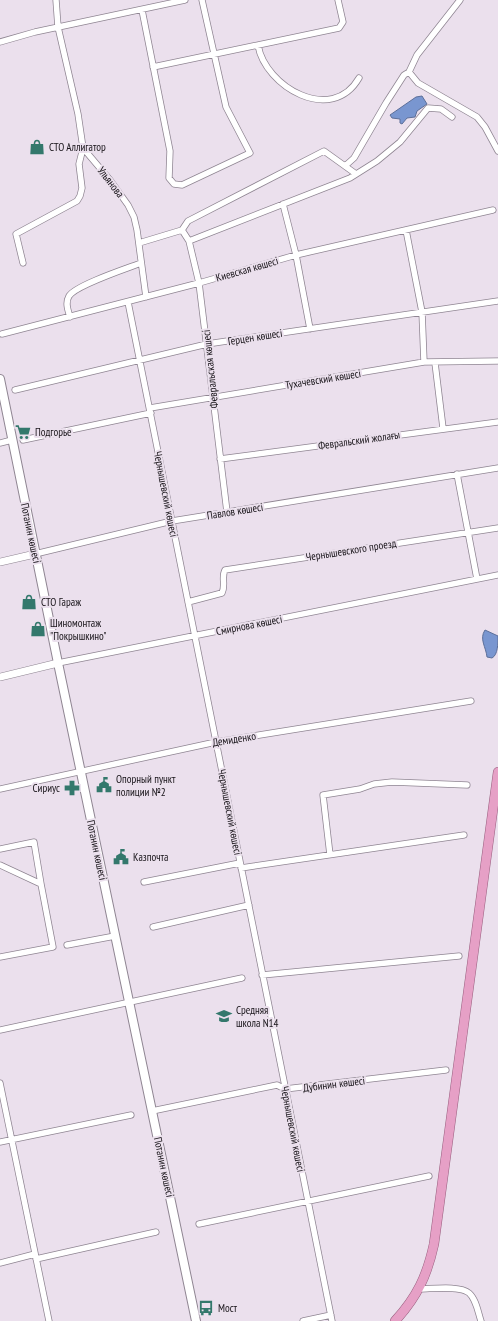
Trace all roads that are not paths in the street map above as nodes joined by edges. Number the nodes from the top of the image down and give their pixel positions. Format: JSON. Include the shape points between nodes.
{"nodes":[{"id":1,"x":56,"y":0,"type":"edge"},
{"id":2,"x":185,"y":0,"type":"edge"},
{"id":3,"x":202,"y":0,"type":"edge"},
{"id":4,"x":338,"y":0,"type":"edge"},
{"id":5,"x":460,"y":0,"type":"edge"},
{"id":6,"x":142,"y":10,"type":"junction"},
{"id":7,"x":58,"y":27,"type":"junction"},
{"id":8,"x":0,"y":42,"type":"edge"},
{"id":9,"x":258,"y":45,"type":"junction"},
{"id":10,"x":214,"y":54,"type":"junction"},
{"id":11,"x":153,"y":67,"type":"junction"},
{"id":12,"x":409,"y":72,"type":"junction"},
{"id":13,"x":359,"y":78,"type":"dead end"},
{"id":14,"x":452,"y":117,"type":"dead end"},
{"id":15,"x":83,"y":148,"type":"junction"},
{"id":16,"x":498,"y":151,"type":"edge"},
{"id":17,"x":344,"y":166,"type":"junction"},
{"id":18,"x":356,"y":174,"type":"junction"},
{"id":19,"x":283,"y":204,"type":"junction"},
{"id":20,"x":493,"y":210,"type":"dead end"},
{"id":21,"x":182,"y":230,"type":"junction"},
{"id":22,"x":406,"y":230,"type":"junction"},
{"id":23,"x":189,"y":241,"type":"junction"},
{"id":24,"x":139,"y":243,"type":"junction"},
{"id":25,"x":296,"y":255,"type":"junction"},
{"id":26,"x":23,"y":263,"type":"dead end"},
{"id":27,"x":142,"y":263,"type":"junction"},
{"id":28,"x":199,"y":283,"type":"junction"},
{"id":29,"x":146,"y":297,"type":"junction"},
{"id":30,"x":498,"y":301,"type":"edge"},
{"id":31,"x":128,"y":302,"type":"junction"},
{"id":32,"x":422,"y":312,"type":"junction"},
{"id":33,"x":70,"y":317,"type":"junction"},
{"id":34,"x":310,"y":329,"type":"junction"},
{"id":35,"x":2,"y":334,"type":"dead end"},
{"id":36,"x":207,"y":344,"type":"junction"},
{"id":37,"x":140,"y":360,"type":"junction"},
{"id":38,"x":498,"y":361,"type":"edge"},
{"id":39,"x":424,"y":362,"type":"junction"},
{"id":40,"x":435,"y":363,"type":"junction"},
{"id":41,"x":0,"y":378,"type":"edge"},
{"id":42,"x":15,"y":390,"type":"dead end"},
{"id":43,"x":213,"y":398,"type":"junction"},
{"id":44,"x":150,"y":411,"type":"junction"},
{"id":45,"x":498,"y":422,"type":"edge"},
{"id":46,"x":443,"y":428,"type":"junction"},
{"id":47,"x":12,"y":440,"type":"junction"},
{"id":48,"x":24,"y":440,"type":"dead end"},
{"id":49,"x":0,"y":443,"type":"edge"},
{"id":50,"x":220,"y":458,"type":"junction"},
{"id":51,"x":498,"y":468,"type":"edge"},
{"id":52,"x":457,"y":474,"type":"junction"},
{"id":53,"x":227,"y":512,"type":"junction"},
{"id":54,"x":172,"y":521,"type":"junction"},
{"id":55,"x":498,"y":528,"type":"edge"},
{"id":56,"x":468,"y":532,"type":"junction"},
{"id":57,"x":35,"y":554,"type":"junction"},
{"id":58,"x":0,"y":562,"type":"edge"},
{"id":59,"x":498,"y":575,"type":"edge"},
{"id":60,"x":477,"y":579,"type":"junction"},
{"id":61,"x":188,"y":602,"type":"junction"},
{"id":62,"x":194,"y":636,"type":"junction"},
{"id":63,"x":58,"y":663,"type":"junction"},
{"id":64,"x":0,"y":676,"type":"edge"},
{"id":65,"x":471,"y":701,"type":"dead end"},
{"id":66,"x":216,"y":742,"type":"junction"},
{"id":67,"x":81,"y":771,"type":"junction"},
{"id":68,"x":498,"y":772,"type":"edge"},
{"id":69,"x":467,"y":785,"type":"dead end"},
{"id":70,"x":0,"y":789,"type":"edge"},
{"id":71,"x":464,"y":836,"type":"dead end"},
{"id":72,"x":0,"y":849,"type":"edge"},
{"id":73,"x":330,"y":855,"type":"junction"},
{"id":74,"x":0,"y":865,"type":"edge"},
{"id":75,"x":241,"y":866,"type":"junction"},
{"id":76,"x":144,"y":882,"type":"dead end"},
{"id":77,"x":41,"y":884,"type":"junction"},
{"id":78,"x":249,"y":906,"type":"junction"},
{"id":79,"x":153,"y":927,"type":"dead end"},
{"id":80,"x":115,"y":936,"type":"junction"},
{"id":81,"x":67,"y":945,"type":"dead end"},
{"id":82,"x":459,"y":956,"type":"dead end"},
{"id":83,"x":0,"y":957,"type":"edge"},
{"id":84,"x":262,"y":975,"type":"junction"},
{"id":85,"x":242,"y":978,"type":"dead end"},
{"id":86,"x":130,"y":1002,"type":"junction"},
{"id":87,"x":0,"y":1030,"type":"edge"},
{"id":88,"x":446,"y":1070,"type":"dead end"},
{"id":89,"x":0,"y":1083,"type":"edge"},
{"id":90,"x":285,"y":1089,"type":"junction"},
{"id":91,"x":152,"y":1112,"type":"junction"},
{"id":92,"x":131,"y":1115,"type":"dead end"},
{"id":93,"x":12,"y":1139,"type":"junction"},
{"id":94,"x":0,"y":1142,"type":"edge"},
{"id":95,"x":429,"y":1176,"type":"dead end"},
{"id":96,"x":308,"y":1201,"type":"junction"},
{"id":97,"x":199,"y":1224,"type":"dead end"},
{"id":98,"x":156,"y":1232,"type":"dead end"},
{"id":99,"x":36,"y":1256,"type":"junction"},
{"id":100,"x":0,"y":1263,"type":"edge"},
{"id":101,"x":420,"y":1289,"type":"junction"},
{"id":102,"x":331,"y":1318,"type":"edge"},
{"id":103,"x":49,"y":1321,"type":"edge"},
{"id":104,"x":196,"y":1321,"type":"edge"},
{"id":105,"x":303,"y":1321,"type":"edge"},
{"id":106,"x":394,"y":1321,"type":"edge"},
{"id":107,"x":481,"y":1321,"type":"edge"}],
"edges":[{"from":1,"to":7,"type":"street"},
{"from":2,"to":6,"type":"street"},
{"from":3,"to":10,"type":"street"},
{"from":4,"to":9,"type":"street","via":[[342,26]]},
{"from":5,"to":12,"type":"street","via":[[416,55]]},
{"from":6,"to":7,"type":"street"},
{"from":6,"to":11,"type":"street"},
{"from":7,"to":8,"type":"street"},
{"from":7,"to":15,"type":"street"},
{"from":9,"to":10,"type":"street"},
{"from":9,"to":13,"type":"street","via":[[261,60],[270,73],[293,90],[311,99],[319,100],[341,95],[351,89]]},
{"from":10,"to":11,"type":"street"},
{"from":10,"to":11,"type":"street","via":[[226,107],[250,153],[182,185],[172,182],[169,178],[170,151]]},
{"from":12,"to":16,"type":"street","via":[[418,83],[478,117]]},
{"from":12,"to":17,"type":"street","via":[[404,75],[386,103],[354,158]]},
{"from":14,"to":18,"type":"street","via":[[441,109],[428,108],[400,142]]},
{"from":15,"to":24,"type":"street","name":"Ульянова","via":[[128,204],[134,217]]},
{"from":15,"to":26,"type":"street","via":[[79,164],[82,188],[80,196],[77,201],[19,231],[16,237]]},
{"from":17,"to":18,"type":"street"},
{"from":17,"to":21,"type":"street","via":[[324,151],[188,221]]},
{"from":18,"to":19,"type":"street"},
{"from":19,"to":23,"type":"street"},
{"from":19,"to":25,"type":"street"},
{"from":20,"to":22,"type":"street","name":"Киевская көшесі"},
{"from":21,"to":23,"type":"street","name":"Февральская көшесі"},
{"from":21,"to":24,"type":"street"},
{"from":22,"to":25,"type":"street","name":"Киевская көшесі"},
{"from":22,"to":32,"type":"street"},
{"from":23,"to":28,"type":"street","name":"Февральская көшесі"},
{"from":24,"to":27,"type":"street","name":"Ульянова"},
{"from":25,"to":28,"type":"street","name":"Киевская көшесі"},
{"from":25,"to":34,"type":"street"},
{"from":27,"to":29,"type":"street","name":"Ульянова"},
{"from":27,"to":33,"type":"street","via":[[106,276],[72,293],[67,306]]},
{"from":28,"to":29,"type":"street","name":"Киевская көшесі"},
{"from":28,"to":36,"type":"street","name":"Февральская көшесі"},
{"from":29,"to":31,"type":"street","name":"Киевская көшесі"},
{"from":30,"to":32,"type":"street","name":"Герцен көшесі"},
{"from":31,"to":33,"type":"street","name":"Киевская көшесі"},
{"from":31,"to":37,"type":"street","name":"Чернышевский көшесі"},
{"from":32,"to":34,"type":"street","name":"Герцен көшесі"},
{"from":32,"to":39,"type":"street"},
{"from":33,"to":35,"type":"street","name":"Киевская көшесі"},
{"from":34,"to":36,"type":"street","name":"Герцен көшесі"},
{"from":36,"to":37,"type":"street","name":"Герцен көшесі"},
{"from":36,"to":43,"type":"street","name":"Февральская көшесі"},
{"from":37,"to":42,"type":"street","name":"Герцен көшесі"},
{"from":37,"to":44,"type":"street","name":"Чернышевский көшесі"},
{"from":38,"to":40,"type":"street","name":"Тухачевский көшесі"},
{"from":39,"to":40,"type":"street","name":"Тухачевский көшесі"},
{"from":39,"to":43,"type":"street","name":"Тухачевский көшесі"},
{"from":40,"to":46,"type":"street"},
{"from":41,"to":47,"type":"main road","name":"Потанин көшесі"},
{"from":43,"to":44,"type":"street","name":"Тухачевский көшесі"},
{"from":43,"to":50,"type":"street","name":"Февральская көшесі"},
{"from":44,"to":48,"type":"street","name":"Тухачевский көшесі"},
{"from":44,"to":54,"type":"street","name":"Чернышевский көшесі"},
{"from":45,"to":46,"type":"street","name":"Февральский жолағы"},
{"from":46,"to":50,"type":"street","name":"Февральский жолағы"},
{"from":47,"to":49,"type":"street"},
{"from":47,"to":57,"type":"main road","name":"Потанин көшесі"},
{"from":50,"to":53,"type":"street","name":"Февральская көшесі"},
{"from":51,"to":52,"type":"street","name":"Павлов көшесі"},
{"from":52,"to":53,"type":"street","name":"Павлов көшесі"},
{"from":52,"to":56,"type":"street"},
{"from":53,"to":54,"type":"street","name":"Павлов көшесі"},
{"from":54,"to":57,"type":"street","name":"Павлов көшесі"},
{"from":54,"to":61,"type":"street","name":"Чернышевский көшесі"},
{"from":55,"to":56,"type":"street","name":"Чернышевского проезд"},
{"from":56,"to":60,"type":"street"},
{"from":56,"to":61,"type":"street","name":"Чернышевского проезд","via":[[224,570],[224,590],[220,594]]},
{"from":57,"to":58,"type":"street","name":"Павлов көшесі"},
{"from":57,"to":63,"type":"main road","name":"Потанин көшесі"},
{"from":59,"to":60,"type":"street","name":"Смирнова көшесі"},
{"from":60,"to":62,"type":"street","name":"Смирнова көшесі"},
{"from":61,"to":62,"type":"street","name":"Чернышевский көшесі"},
{"from":62,"to":63,"type":"street","name":"Смирнова көшесі"},
{"from":62,"to":66,"type":"street","name":"Чернышевский көшесі"},
{"from":63,"to":64,"type":"street","name":"Смирнова көшесі"},
{"from":63,"to":67,"type":"main road","name":"Потанин көшесі"},
{"from":65,"to":66,"type":"street","name":"Демиденко"},
{"from":66,"to":67,"type":"street","name":"Демиденко"},
{"from":66,"to":75,"type":"street","name":"Чернышевский көшесі"},
{"from":67,"to":70,"type":"street","name":"Демиденко"},
{"from":67,"to":80,"type":"main road","name":"Потанин көшесі"},
{"from":68,"to":101,"type":"highway","via":[[434,1244],[426,1277]]},
{"from":69,"to":73,"type":"street","via":[[396,782],[322,795]]},
{"from":71,"to":73,"type":"street"},
{"from":72,"to":77,"type":"street","via":[[34,842]]},
{"from":73,"to":75,"type":"street"},
{"from":74,"to":77,"type":"street"},
{"from":75,"to":76,"type":"street"},
{"from":75,"to":78,"type":"street","name":"Чернышевский көшесі"},
{"from":77,"to":83,"type":"street","via":[[54,947]]},
{"from":78,"to":79,"type":"street"},
{"from":78,"to":84,"type":"street","name":"Чернышевский көшесі"},
{"from":80,"to":81,"type":"street"},
{"from":80,"to":86,"type":"main road","name":"Потанин көшесі"},
{"from":82,"to":84,"type":"street"},
{"from":84,"to":90,"type":"street","name":"Чернышевский көшесі"},
{"from":85,"to":86,"type":"street"},
{"from":86,"to":87,"type":"street"},
{"from":86,"to":91,"type":"main road","name":"Потанин көшесі"},
{"from":88,"to":90,"type":"street","name":"Дубинин көшесі"},
{"from":89,"to":93,"type":"street"},
{"from":90,"to":91,"type":"street","name":"Дубинин көшесі","via":[[277,1085]]},
{"from":90,"to":96,"type":"street","name":"Чернышевский көшесі"},
{"from":91,"to":104,"type":"main road","name":"Потанин көшесі"},
{"from":92,"to":93,"type":"street"},
{"from":93,"to":94,"type":"street"},
{"from":93,"to":99,"type":"street"},
{"from":95,"to":96,"type":"street"},
{"from":96,"to":97,"type":"street"},
{"from":96,"to":102,"type":"street","name":"Чернышевский көшесі"},
{"from":98,"to":99,"type":"street"},
{"from":99,"to":100,"type":"street"},
{"from":99,"to":103,"type":"street"},
{"from":101,"to":106,"type":"highway"},
{"from":101,"to":107,"type":"street","via":[[456,1288],[468,1292],[474,1300]]},
{"from":102,"to":105,"type":"street"}]}
